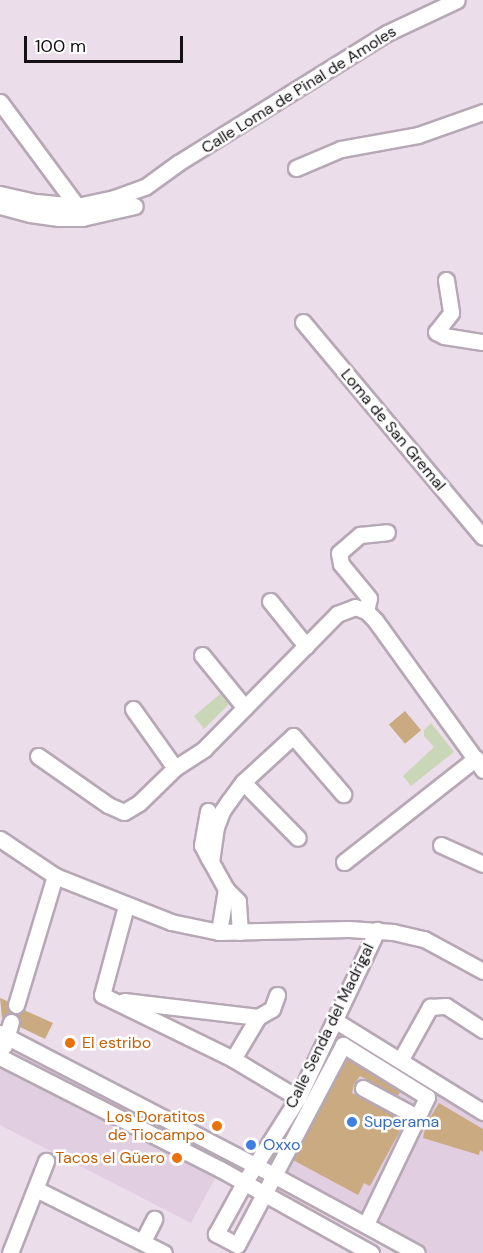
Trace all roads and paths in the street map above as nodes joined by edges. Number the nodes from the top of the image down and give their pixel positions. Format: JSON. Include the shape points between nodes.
{"nodes":[{"id":1,"x":457,"y":0,"type":"edge"},
{"id":2,"x":0,"y":102,"type":"edge"},
{"id":3,"x":5,"y":111,"type":"edge"},
{"id":4,"x":483,"y":112,"type":"edge"},
{"id":5,"x":296,"y":168,"type":"dead end"},
{"id":6,"x":0,"y":194,"type":"edge"},
{"id":7,"x":126,"y":199,"type":"junction"},
{"id":8,"x":0,"y":206,"type":"edge"},
{"id":9,"x":79,"y":212,"type":"junction"},
{"id":10,"x":446,"y":280,"type":"dead end"},
{"id":11,"x":303,"y":322,"type":"dead end"},
{"id":12,"x":483,"y":342,"type":"edge"},
{"id":13,"x":387,"y":532,"type":"dead end"},
{"id":14,"x":483,"y":537,"type":"edge"},
{"id":15,"x":270,"y":601,"type":"dead end"},
{"id":16,"x":366,"y":610,"type":"junction"},
{"id":17,"x":306,"y":646,"type":"junction"},
{"id":18,"x":202,"y":655,"type":"dead end"},
{"id":19,"x":245,"y":708,"type":"junction"},
{"id":20,"x":133,"y":709,"type":"dead end"},
{"id":21,"x":38,"y":756,"type":"dead end"},
{"id":22,"x":480,"y":764,"type":"edge"},
{"id":23,"x":175,"y":768,"type":"junction"},
{"id":24,"x":243,"y":782,"type":"junction"},
{"id":25,"x":344,"y":794,"type":"dead end"},
{"id":26,"x":208,"y":811,"type":"dead end"},
{"id":27,"x":298,"y":838,"type":"dead end"},
{"id":28,"x":0,"y":840,"type":"edge"},
{"id":29,"x":441,"y":845,"type":"dead end"},
{"id":30,"x":211,"y":862,"type":"junction"},
{"id":31,"x":345,"y":862,"type":"dead end"},
{"id":32,"x":483,"y":864,"type":"edge"},
{"id":33,"x":55,"y":876,"type":"junction"},
{"id":34,"x":226,"y":889,"type":"junction"},
{"id":35,"x":126,"y":906,"type":"junction"},
{"id":36,"x":377,"y":930,"type":"junction"},
{"id":37,"x":219,"y":932,"type":"junction"},
{"id":38,"x":240,"y":932,"type":"junction"},
{"id":39,"x":483,"y":971,"type":"edge"},
{"id":40,"x":277,"y":995,"type":"dead end"},
{"id":41,"x":112,"y":1000,"type":"junction"},
{"id":42,"x":16,"y":1005,"type":"dead end"},
{"id":43,"x":258,"y":1017,"type":"junction"},
{"id":44,"x":336,"y":1021,"type":"junction"},
{"id":45,"x":483,"y":1030,"type":"edge"},
{"id":46,"x":6,"y":1031,"type":"edge"},
{"id":47,"x":0,"y":1058,"type":"edge"},
{"id":48,"x":233,"y":1059,"type":"junction"},
{"id":49,"x":401,"y":1059,"type":"junction"},
{"id":50,"x":363,"y":1088,"type":"dead end"},
{"id":51,"x":298,"y":1098,"type":"junction"},
{"id":52,"x":483,"y":1112,"type":"edge"},
{"id":53,"x":417,"y":1117,"type":"junction"},
{"id":54,"x":46,"y":1161,"type":"dead end"},
{"id":55,"x":255,"y":1165,"type":"junction"},
{"id":56,"x":275,"y":1177,"type":"junction"},
{"id":57,"x":244,"y":1184,"type":"junction"},
{"id":58,"x":36,"y":1190,"type":"junction"},
{"id":59,"x":265,"y":1195,"type":"junction"},
{"id":60,"x":154,"y":1219,"type":"dead end"},
{"id":61,"x":366,"y":1224,"type":"junction"},
{"id":62,"x":142,"y":1241,"type":"junction"},
{"id":63,"x":10,"y":1253,"type":"edge"},
{"id":64,"x":164,"y":1253,"type":"edge"},
{"id":65,"x":370,"y":1253,"type":"edge"},
{"id":66,"x":417,"y":1253,"type":"edge"}],
"edges":[{"from":1,"to":7,"type":"street","name":"Calle Loma de Pinal de Amoles","via":[[387,33]]},
{"from":2,"to":3,"type":"street"},
{"from":3,"to":9,"type":"street"},
{"from":4,"to":5,"type":"street","via":[[418,135],[342,149]]},
{"from":6,"to":9,"type":"street"},
{"from":7,"to":9,"type":"street"},
{"from":7,"to":9,"type":"street"},
{"from":8,"to":9,"type":"street","via":[[30,214]]},
{"from":10,"to":12,"type":"street","via":[[451,314],[436,332]]},
{"from":11,"to":14,"type":"street","name":"Loma de San Gremal"},
{"from":13,"to":16,"type":"street","via":[[360,535],[339,552],[341,564],[369,598]]},
{"from":15,"to":17,"type":"street"},
{"from":16,"to":17,"type":"street","via":[[343,609]]},
{"from":16,"to":22,"type":"street"},
{"from":17,"to":19,"type":"street"},
{"from":18,"to":19,"type":"street"},
{"from":19,"to":23,"type":"street","via":[[204,749]]},
{"from":20,"to":23,"type":"street"},
{"from":21,"to":23,"type":"street","via":[[124,812]]},
{"from":22,"to":31,"type":"street"},
{"from":24,"to":25,"type":"street","via":[[293,736]]},
{"from":24,"to":27,"type":"street"},
{"from":24,"to":30,"type":"street","via":[[222,811]]},
{"from":26,"to":30,"type":"street","via":[[202,845]]},
{"from":28,"to":33,"type":"street"},
{"from":29,"to":32,"type":"street"},
{"from":30,"to":34,"type":"street"},
{"from":33,"to":35,"type":"street"},
{"from":33,"to":42,"type":"street"},
{"from":34,"to":37,"type":"street"},
{"from":34,"to":38,"type":"street","via":[[240,904]]},
{"from":35,"to":37,"type":"street","via":[[171,922]]},
{"from":35,"to":41,"type":"street","via":[[102,988],[102,995]]},
{"from":36,"to":38,"type":"street"},
{"from":36,"to":39,"type":"street","via":[[424,939]]},
{"from":36,"to":44,"type":"street","name":"Calle Senda del Madrigal"},
{"from":37,"to":38,"type":"street"},
{"from":40,"to":43,"type":"street","via":[[272,1009]]},
{"from":41,"to":43,"type":"street"},
{"from":41,"to":48,"type":"street"},
{"from":43,"to":48,"type":"street"},
{"from":44,"to":49,"type":"street"},
{"from":44,"to":51,"type":"street","name":"Calle Senda del Madrigal"},
{"from":45,"to":49,"type":"street","via":[[446,1006],[430,1007]]},
{"from":46,"to":47,"type":"street"},
{"from":46,"to":55,"type":"street"},
{"from":47,"to":57,"type":"street"},
{"from":48,"to":51,"type":"street"},
{"from":49,"to":52,"type":"street"},
{"from":50,"to":53,"type":"street"},
{"from":51,"to":55,"type":"street","name":"Calle Senda del Madrigal"},
{"from":53,"to":56,"type":"street","via":[[427,1097],[344,1045]]},
{"from":53,"to":61,"type":"street"},
{"from":54,"to":58,"type":"street"},
{"from":55,"to":56,"type":"street"},
{"from":55,"to":57,"type":"street","name":"Calle Senda del Madrigal"},
{"from":56,"to":59,"type":"street"},
{"from":56,"to":61,"type":"street"},
{"from":57,"to":59,"type":"street"},
{"from":57,"to":59,"type":"street","name":"Calle Senda del Madrigal","via":[[216,1234],[237,1245]]},
{"from":58,"to":62,"type":"street"},
{"from":58,"to":63,"type":"street"},
{"from":59,"to":65,"type":"street"},
{"from":60,"to":62,"type":"street"},
{"from":61,"to":66,"type":"street"},
{"from":62,"to":64,"type":"street"}]}
